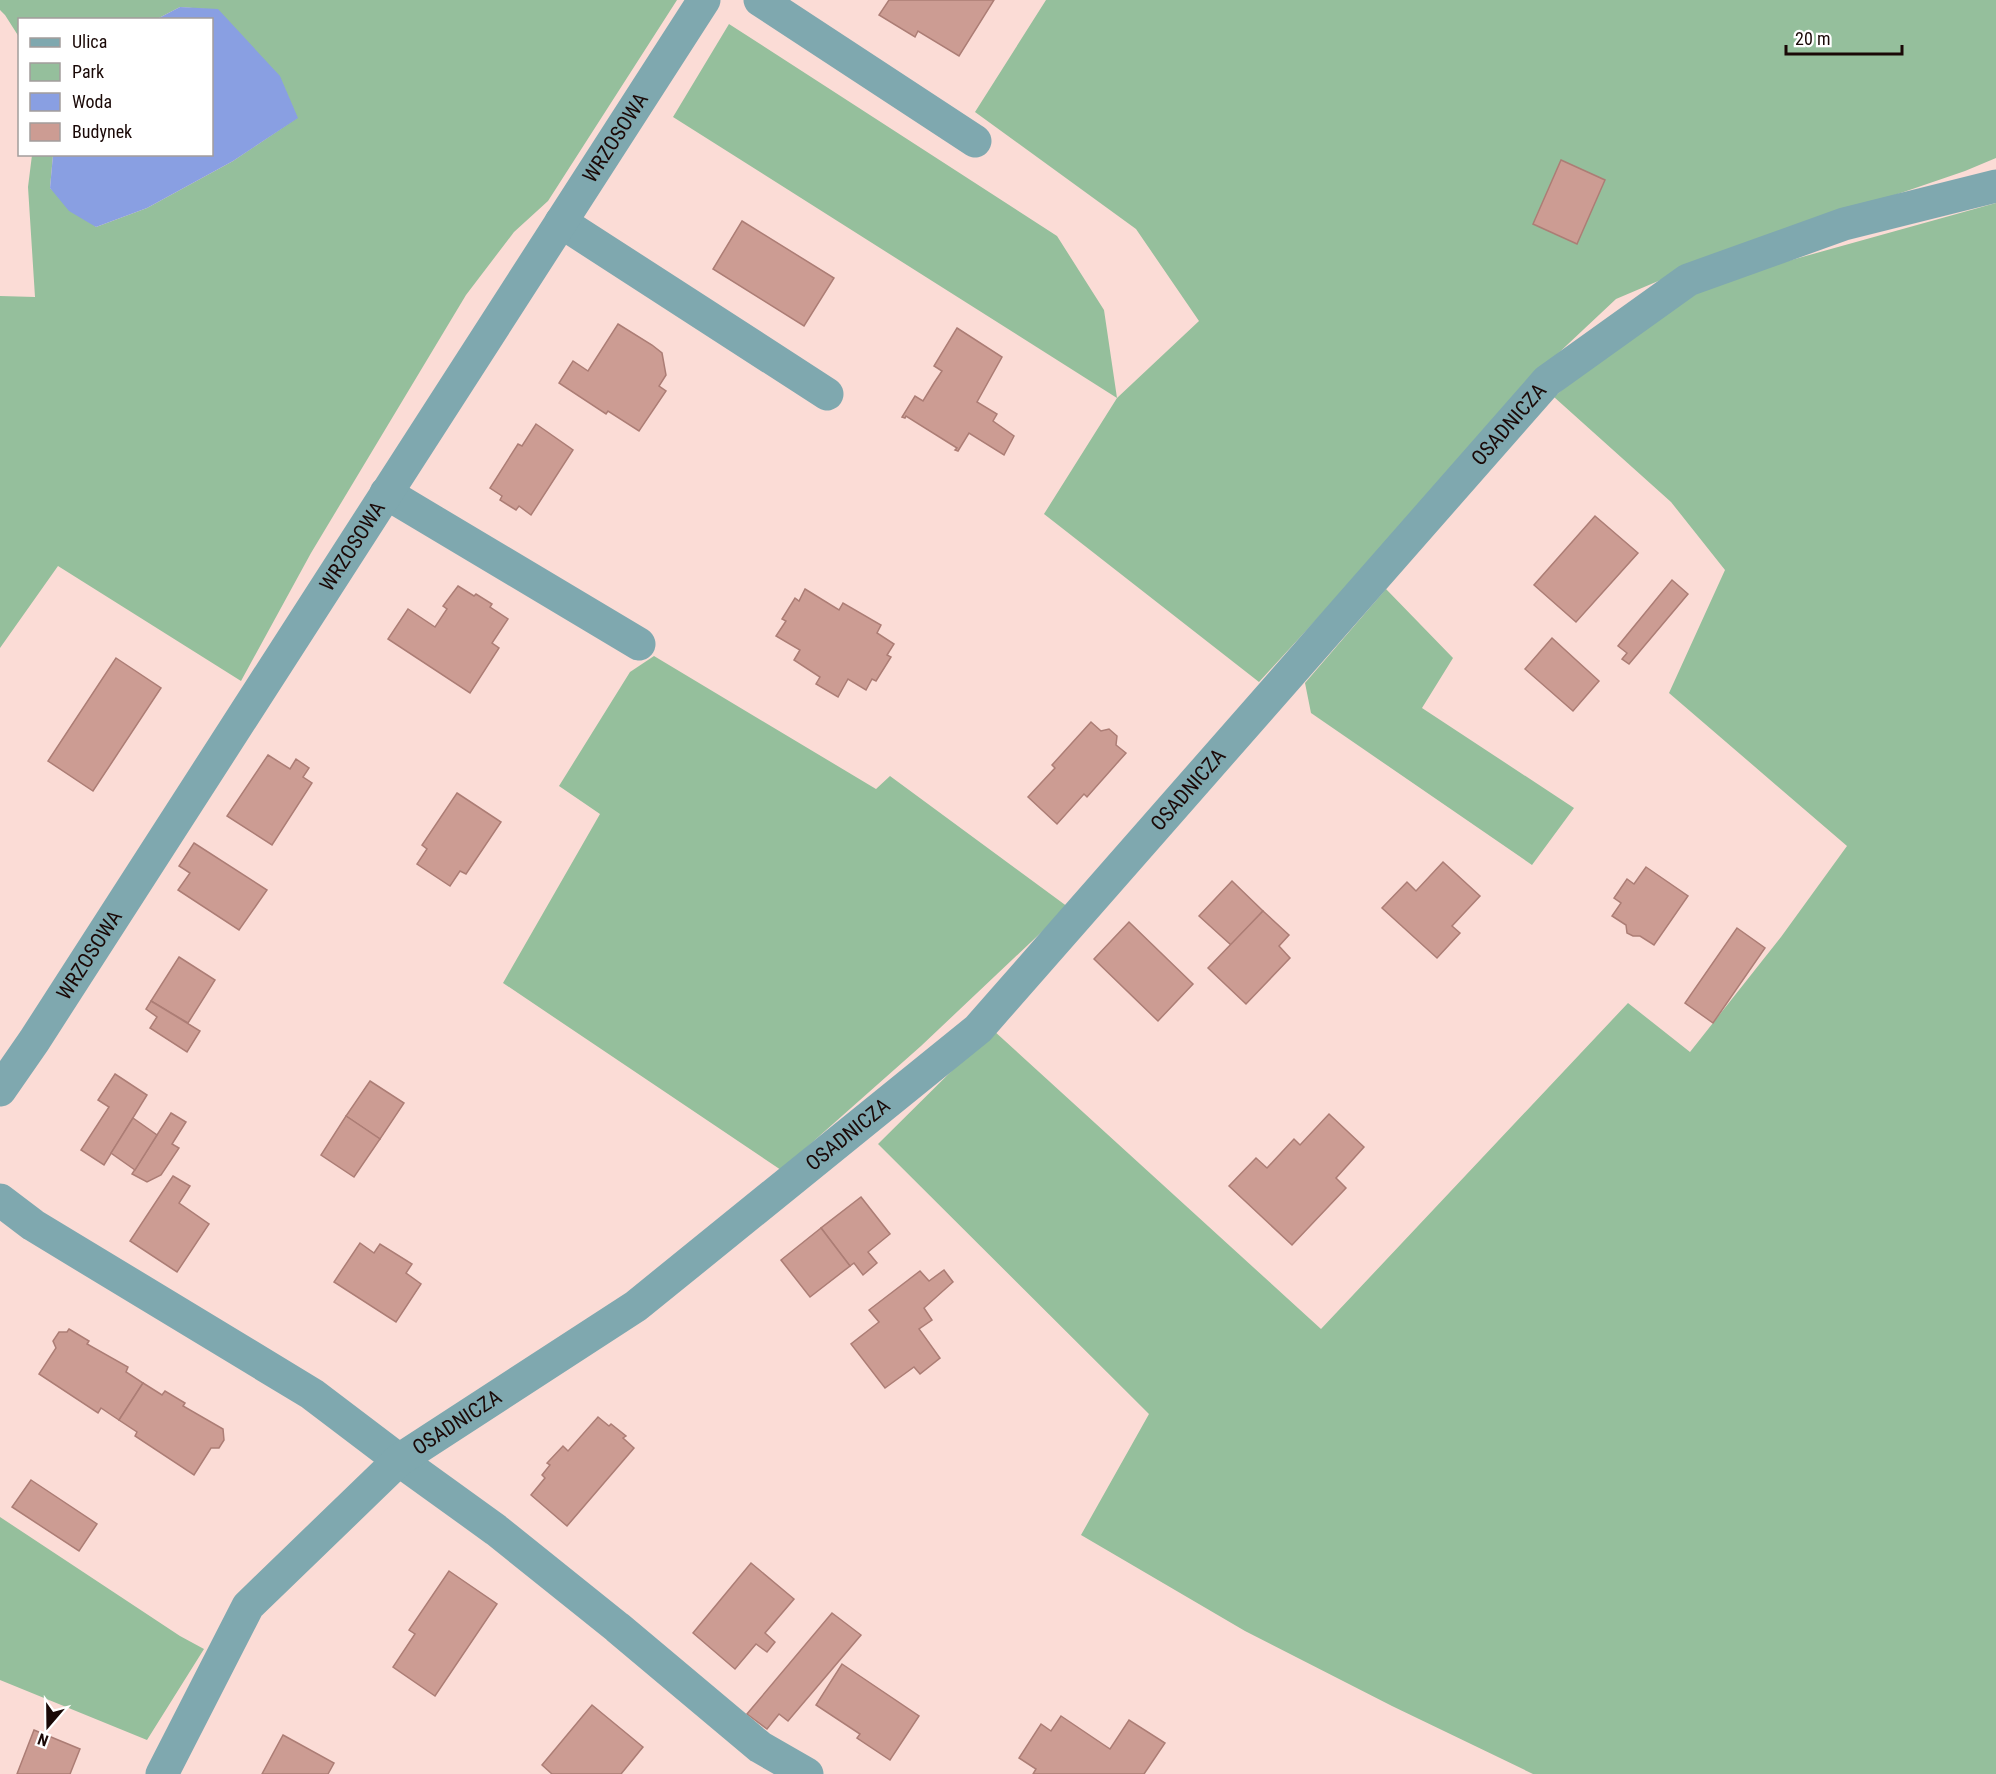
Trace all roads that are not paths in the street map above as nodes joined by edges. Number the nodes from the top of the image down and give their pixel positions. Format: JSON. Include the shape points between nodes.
{"nodes":[{"id":1,"x":704,"y":0,"type":"edge"},
{"id":2,"x":760,"y":0,"type":"edge"},
{"id":3,"x":975,"y":141,"type":"dead end"},
{"id":4,"x":1996,"y":186,"type":"edge"},
{"id":5,"x":561,"y":222,"type":"junction"},
{"id":6,"x":827,"y":394,"type":"dead end"},
{"id":7,"x":386,"y":494,"type":"junction"},
{"id":8,"x":639,"y":644,"type":"dead end"},
{"id":9,"x":0,"y":1090,"type":"edge"},
{"id":10,"x":0,"y":1200,"type":"edge"},
{"id":11,"x":399,"y":1460,"type":"junction"},
{"id":12,"x":162,"y":1774,"type":"edge"},
{"id":13,"x":807,"y":1774,"type":"edge"}],
"edges":[{"from":1,"to":5,"type":"street","name":"WRZOSOWA"},
{"from":2,"to":3,"type":"street"},
{"from":4,"to":11,"type":"street","name":"OSADNICZA","via":[[1844,224],[1689,280],[1547,381],[978,1029],[636,1306]]},
{"from":5,"to":6,"type":"street"},
{"from":5,"to":7,"type":"street","name":"WRZOSOWA"},
{"from":7,"to":8,"type":"street"},
{"from":7,"to":9,"type":"street","name":"WRZOSOWA"},
{"from":10,"to":11,"type":"street","name":"OSADNICZA","via":[[33,1225],[312,1394]]},
{"from":11,"to":12,"type":"street","name":"OSADNICZA","via":[[248,1606]]},
{"from":11,"to":13,"type":"street","name":"OSADNICZA","via":[[496,1530],[760,1747]]}]}
